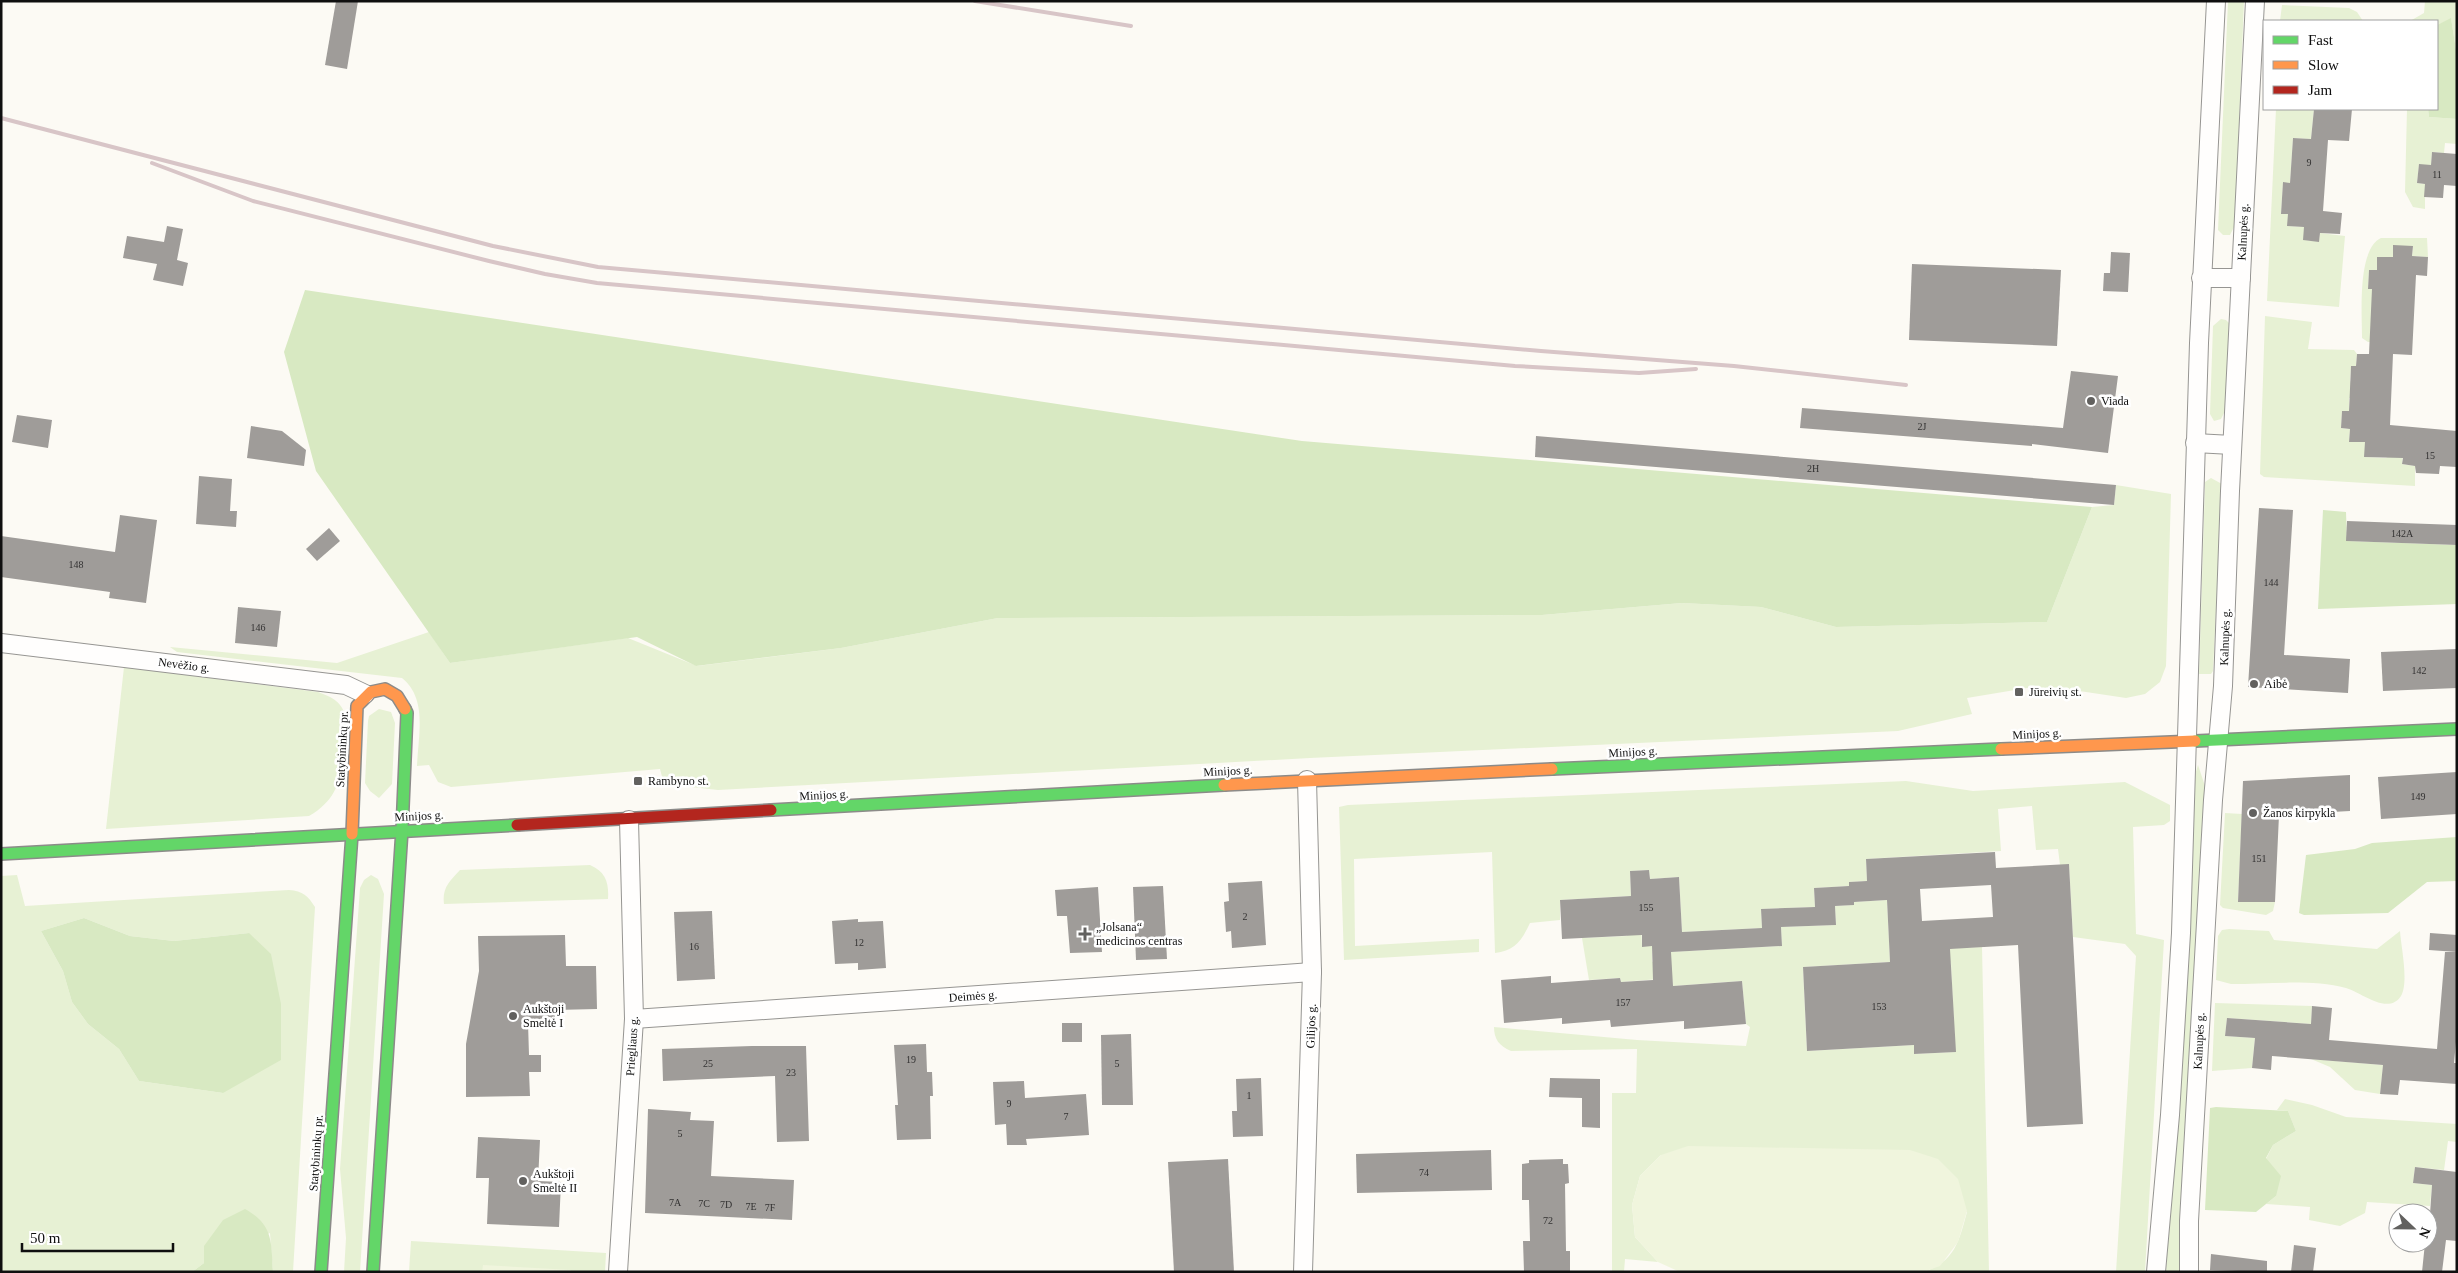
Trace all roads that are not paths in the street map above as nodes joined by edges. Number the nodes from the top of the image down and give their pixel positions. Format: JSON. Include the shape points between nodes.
{"nodes":[{"id":1,"x":2216,"y":1,"type":"edge"},
{"id":2,"x":2255,"y":1,"type":"edge"},
{"id":3,"x":2201,"y":278,"type":"junction"},
{"id":4,"x":2241,"y":278,"type":"junction"},
{"id":5,"x":2195,"y":443,"type":"junction"},
{"id":6,"x":2232,"y":445,"type":"junction"},
{"id":7,"x":1,"y":643,"type":"edge"},
{"id":8,"x":365,"y":694,"type":"junction"},
{"id":9,"x":2457,"y":729,"type":"edge"},
{"id":10,"x":2219,"y":739,"type":"junction"},
{"id":11,"x":2186,"y":741,"type":"junction"},
{"id":12,"x":1307,"y":780,"type":"junction"},
{"id":13,"x":629,"y":820,"type":"junction"},
{"id":14,"x":402,"y":830,"type":"junction"},
{"id":15,"x":352,"y":834,"type":"junction"},
{"id":16,"x":1,"y":854,"type":"edge"},
{"id":17,"x":1312,"y":972,"type":"junction"},
{"id":18,"x":634,"y":1019,"type":"junction"},
{"id":19,"x":321,"y":1272,"type":"edge"},
{"id":20,"x":372,"y":1272,"type":"edge"},
{"id":21,"x":618,"y":1272,"type":"edge"},
{"id":22,"x":1303,"y":1272,"type":"edge"},
{"id":23,"x":2156,"y":1272,"type":"edge"},
{"id":24,"x":2189,"y":1272,"type":"edge"}],
"edges":[{"from":1,"to":3,"type":"street","name":"Kalnupės g."},
{"from":2,"to":4,"type":"street","name":"Kalnupės g."},
{"from":3,"to":4,"type":"street"},
{"from":3,"to":5,"type":"street","name":"Kalnupės g."},
{"from":4,"to":6,"type":"street","name":"Kalnupės g."},
{"from":5,"to":6,"type":"street"},
{"from":5,"to":11,"type":"street","name":"Kalnupės g."},
{"from":6,"to":10,"type":"street","name":"Kalnupės g."},
{"from":7,"to":8,"type":"street","name":"Nevėžio g.","via":[[346,686]]},
{"from":8,"to":14,"type":"main road","via":[[380,688],[392,692],[402,700],[407,712]]},
{"from":8,"to":15,"type":"main road","name":"Statybininkų pr.","via":[[357,706]]},
{"from":9,"to":10,"type":"main road","name":"Minijos g."},
{"from":10,"to":11,"type":"main road","name":"Minijos g."},
{"from":10,"to":24,"type":"street","name":"Kalnupės g.","via":[[2212,800],[2189,1220]]},
{"from":11,"to":12,"type":"main road","name":"Minijos g."},
{"from":11,"to":23,"type":"street","name":"Kalnupės g.","via":[[2181,934]]},
{"from":12,"to":13,"type":"main road","name":"Minijos g."},
{"from":12,"to":17,"type":"street","name":"Gilijos g."},
{"from":13,"to":14,"type":"main road","name":"Minijos g."},
{"from":13,"to":18,"type":"street","name":"Priegliaus g."},
{"from":14,"to":15,"type":"main road","name":"Minijos g."},
{"from":14,"to":20,"type":"main road"},
{"from":15,"to":16,"type":"main road","name":"Minijos g."},
{"from":15,"to":19,"type":"main road","name":"Statybininkų pr."},
{"from":17,"to":18,"type":"street","name":"Deimės g."},
{"from":17,"to":22,"type":"street","name":"Gilijos g."},
{"from":18,"to":21,"type":"street","name":"Priegliaus g."}]}
